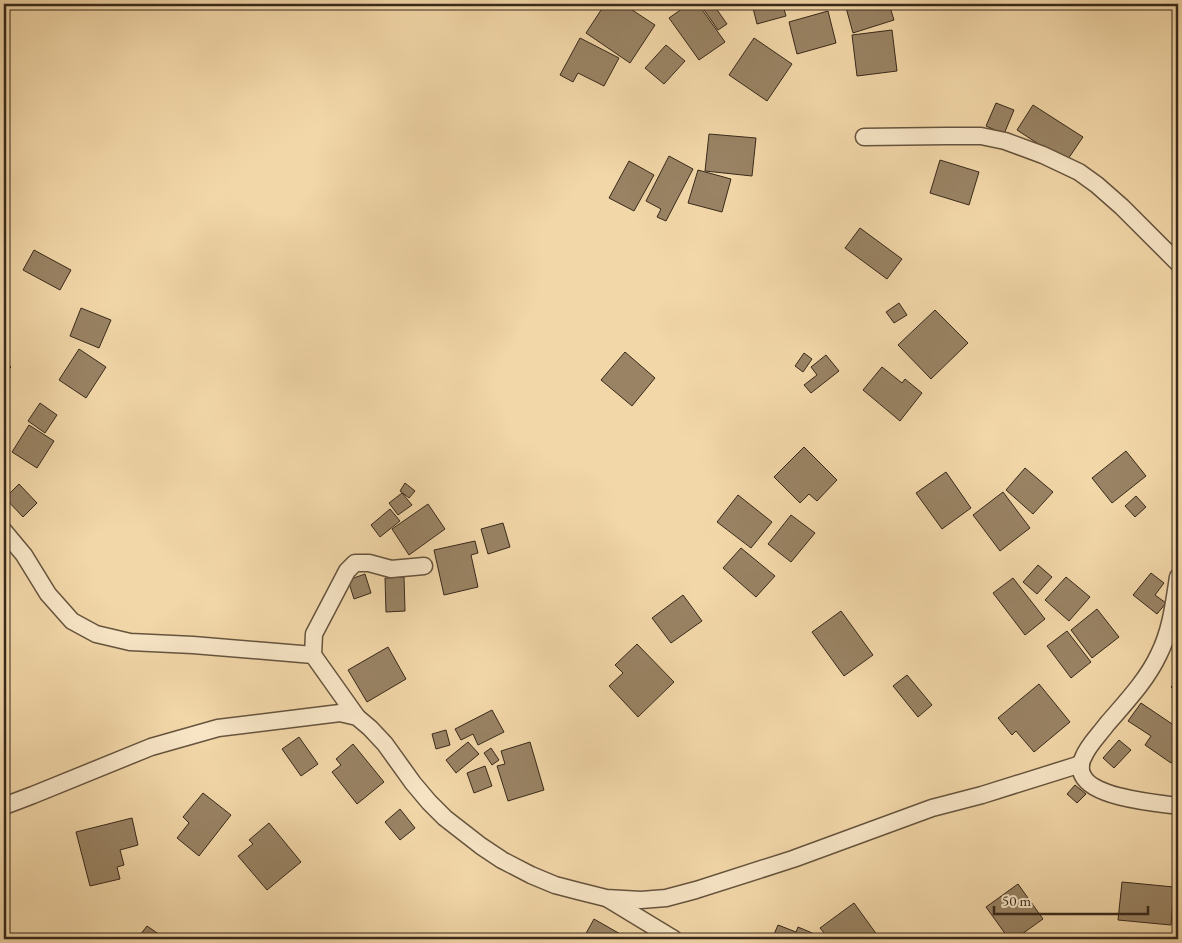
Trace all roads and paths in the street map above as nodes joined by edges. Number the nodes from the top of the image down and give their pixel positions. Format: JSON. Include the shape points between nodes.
{"nodes":[{"id":1,"x":864,"y":137,"type":"dead end"},
{"id":2,"x":1178,"y":263,"type":"edge"},
{"id":3,"x":4,"y":531,"type":"edge"},
{"id":4,"x":424,"y":566,"type":"dead end"},
{"id":5,"x":1178,"y":577,"type":"edge"},
{"id":6,"x":313,"y":655,"type":"junction"},
{"id":7,"x":357,"y":716,"type":"junction"},
{"id":8,"x":1081,"y":764,"type":"junction"},
{"id":9,"x":4,"y":806,"type":"edge"},
{"id":10,"x":1178,"y":806,"type":"edge"},
{"id":11,"x":606,"y":898,"type":"junction"},
{"id":12,"x":674,"y":939,"type":"edge"}],
"edges":[{"from":1,"to":2,"type":"street","via":[[981,136],[1042,155],[1079,172],[1097,185]]},
{"from":3,"to":6,"type":"street","via":[[24,555],[48,594],[72,621],[96,634],[130,642]]},
{"from":4,"to":6,"type":"street","via":[[391,569],[355,563],[347,571],[314,634]]},
{"from":5,"to":8,"type":"street","via":[[1169,628],[1159,655],[1140,685],[1090,745]]},
{"from":6,"to":7,"type":"street"},
{"from":7,"to":9,"type":"street","via":[[340,713],[218,728],[151,747]]},
{"from":7,"to":11,"type":"street","via":[[385,744],[428,802],[481,846],[531,875]]},
{"from":8,"to":10,"type":"street","via":[[1083,777],[1102,791],[1124,798]]},
{"from":8,"to":11,"type":"street","via":[[932,808],[696,890],[666,898]]},
{"from":11,"to":12,"type":"street"}]}
